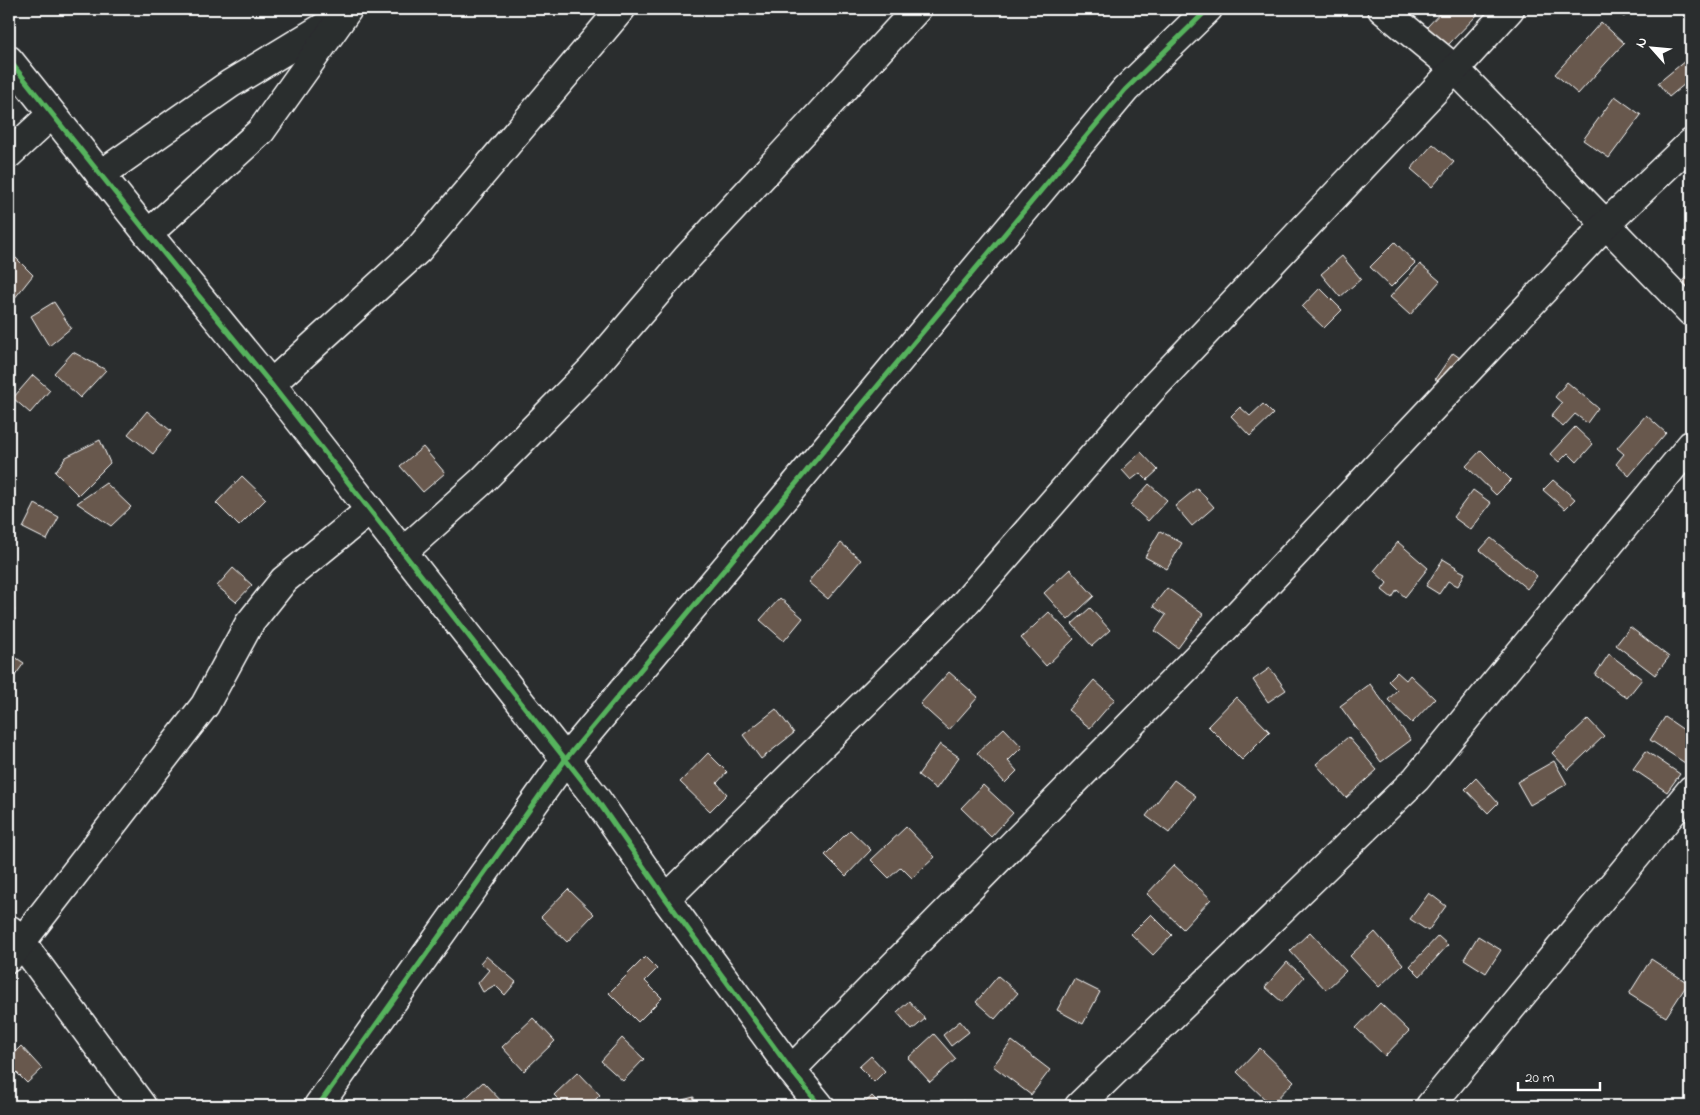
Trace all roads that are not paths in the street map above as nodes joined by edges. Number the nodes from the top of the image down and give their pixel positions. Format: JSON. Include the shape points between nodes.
{"nodes":[{"id":1,"x":621,"y":9,"type":"edge"},
{"id":2,"x":917,"y":9,"type":"edge"},
{"id":3,"x":1208,"y":9,"type":"edge"},
{"id":4,"x":1382,"y":9,"type":"edge"},
{"id":5,"x":1510,"y":9,"type":"edge"},
{"id":6,"x":346,"y":12,"type":"edge"},
{"id":7,"x":9,"y":60,"type":"edge"},
{"id":8,"x":1455,"y":69,"type":"junction"},
{"id":9,"x":51,"y":115,"type":"junction"},
{"id":10,"x":1691,"y":142,"type":"edge"},
{"id":11,"x":9,"y":154,"type":"edge"},
{"id":12,"x":100,"y":175,"type":"junction"},
{"id":13,"x":1606,"y":224,"type":"junction"},
{"id":14,"x":148,"y":234,"type":"junction"},
{"id":15,"x":1691,"y":312,"type":"edge"},
{"id":16,"x":271,"y":384,"type":"junction"},
{"id":17,"x":1691,"y":445,"type":"edge"},
{"id":18,"x":370,"y":510,"type":"junction"},
{"id":19,"x":404,"y":551,"type":"junction"},
{"id":20,"x":565,"y":760,"type":"junction"},
{"id":21,"x":1691,"y":790,"type":"edge"},
{"id":22,"x":666,"y":899,"type":"junction"},
{"id":23,"x":13,"y":943,"type":"edge"},
{"id":24,"x":791,"y":1070,"type":"junction"},
{"id":25,"x":142,"y":1106,"type":"edge"},
{"id":26,"x":318,"y":1106,"type":"edge"},
{"id":27,"x":820,"y":1106,"type":"edge"},
{"id":28,"x":1079,"y":1106,"type":"edge"},
{"id":29,"x":1430,"y":1106,"type":"edge"}],
"edges":[{"from":1,"to":16,"type":"street","via":[[418,250]]},
{"from":2,"to":19,"type":"street","via":[[686,258],[592,369],[482,481]]},
{"from":3,"to":20,"type":"street","via":[[1125,90]]},
{"from":4,"to":8,"type":"street"},
{"from":5,"to":8,"type":"street"},
{"from":6,"to":12,"type":"street","via":[[230,84]]},
{"from":6,"to":14,"type":"street","via":[[260,131]]},
{"from":7,"to":9,"type":"street"},
{"from":8,"to":13,"type":"street"},
{"from":8,"to":22,"type":"street","via":[[1151,390],[958,611]]},
{"from":9,"to":11,"type":"street"},
{"from":9,"to":12,"type":"street"},
{"from":10,"to":13,"type":"street"},
{"from":12,"to":14,"type":"street"},
{"from":13,"to":15,"type":"street"},
{"from":13,"to":24,"type":"street","via":[[1204,650]]},
{"from":14,"to":16,"type":"street"},
{"from":16,"to":18,"type":"street"},
{"from":17,"to":28,"type":"street","via":[[1416,779]]},
{"from":18,"to":19,"type":"street"},
{"from":18,"to":23,"type":"street","via":[[284,580],[249,624],[205,704]]},
{"from":19,"to":20,"type":"street"},
{"from":20,"to":22,"type":"street","via":[[595,797]]},
{"from":20,"to":26,"type":"street"},
{"from":21,"to":29,"type":"street"},
{"from":22,"to":24,"type":"street"},
{"from":23,"to":25,"type":"street"},
{"from":24,"to":27,"type":"street"}]}
